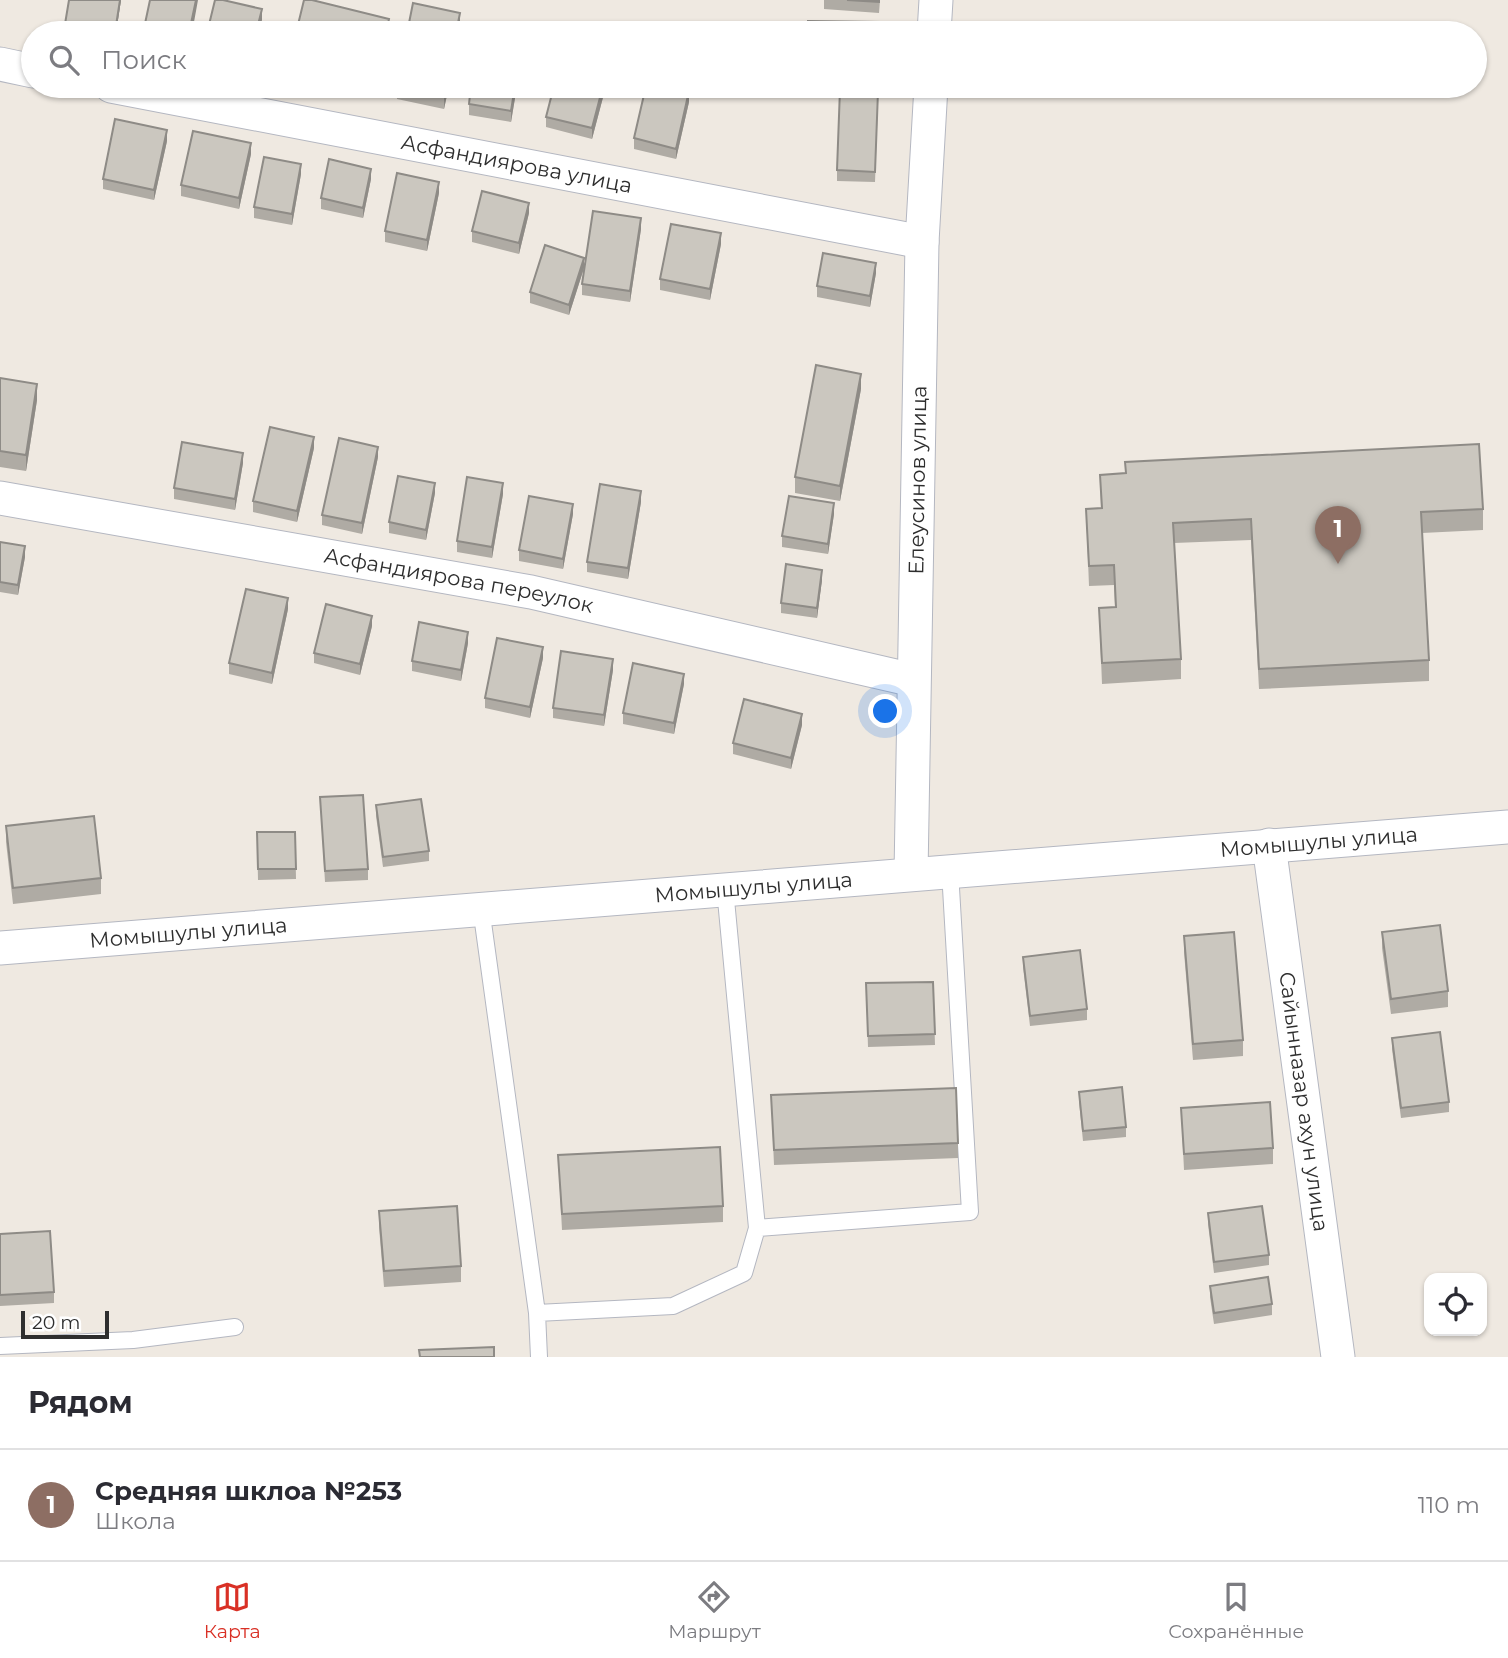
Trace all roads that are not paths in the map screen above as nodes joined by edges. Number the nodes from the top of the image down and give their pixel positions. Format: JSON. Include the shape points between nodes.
{"nodes":[{"id":1,"x":936,"y":0,"type":"edge"},
{"id":2,"x":935,"y":21,"type":"edge"},
{"id":3,"x":0,"y":64,"type":"edge"},
{"id":4,"x":21,"y":68,"type":"edge"},
{"id":5,"x":173,"y":98,"type":"edge"},
{"id":6,"x":930,"y":98,"type":"edge"},
{"id":7,"x":922,"y":242,"type":"junction"},
{"id":8,"x":0,"y":498,"type":"edge"},
{"id":9,"x":913,"y":680,"type":"junction"},
{"id":10,"x":1508,"y":827,"type":"edge"},
{"id":11,"x":1269,"y":845,"type":"junction"},
{"id":12,"x":950,"y":871,"type":"junction"},
{"id":13,"x":911,"y":874,"type":"junction"},
{"id":14,"x":725,"y":889,"type":"junction"},
{"id":15,"x":481,"y":908,"type":"junction"},
{"id":16,"x":0,"y":948,"type":"edge"},
{"id":17,"x":757,"y":1228,"type":"junction"},
{"id":18,"x":537,"y":1313,"type":"junction"},
{"id":19,"x":235,"y":1327,"type":"dead end"},
{"id":20,"x":0,"y":1346,"type":"edge"},
{"id":21,"x":539,"y":1357,"type":"edge"},
{"id":22,"x":1338,"y":1357,"type":"edge"}],
"edges":[{"from":1,"to":2,"type":"street"},
{"from":3,"to":4,"type":"street"},
{"from":5,"to":7,"type":"street","name":"Асфандиярова улица"},
{"from":6,"to":7,"type":"street","name":"Елеусинов улица"},
{"from":7,"to":9,"type":"street","name":"Елеусинов улица"},
{"from":8,"to":9,"type":"street","name":"Асфандиярова переулок","via":[[531,592]]},
{"from":9,"to":13,"type":"street","name":"Елеусинов улица"},
{"from":10,"to":11,"type":"street","name":"Момышулы улица"},
{"from":11,"to":12,"type":"street","name":"Момышулы улица"},
{"from":11,"to":22,"type":"street","name":"Сайынназар ахун улица"},
{"from":12,"to":13,"type":"street","name":"Момышулы улица"},
{"from":12,"to":17,"type":"lane","via":[[970,1212]]},
{"from":13,"to":14,"type":"street","name":"Момышулы улица"},
{"from":14,"to":15,"type":"street","name":"Момышулы улица"},
{"from":14,"to":17,"type":"lane"},
{"from":15,"to":16,"type":"street","name":"Момышулы улица"},
{"from":15,"to":18,"type":"lane"},
{"from":17,"to":18,"type":"lane","via":[[744,1273],[673,1306]]},
{"from":18,"to":21,"type":"lane"},
{"from":19,"to":20,"type":"lane","via":[[133,1340]]}]}
